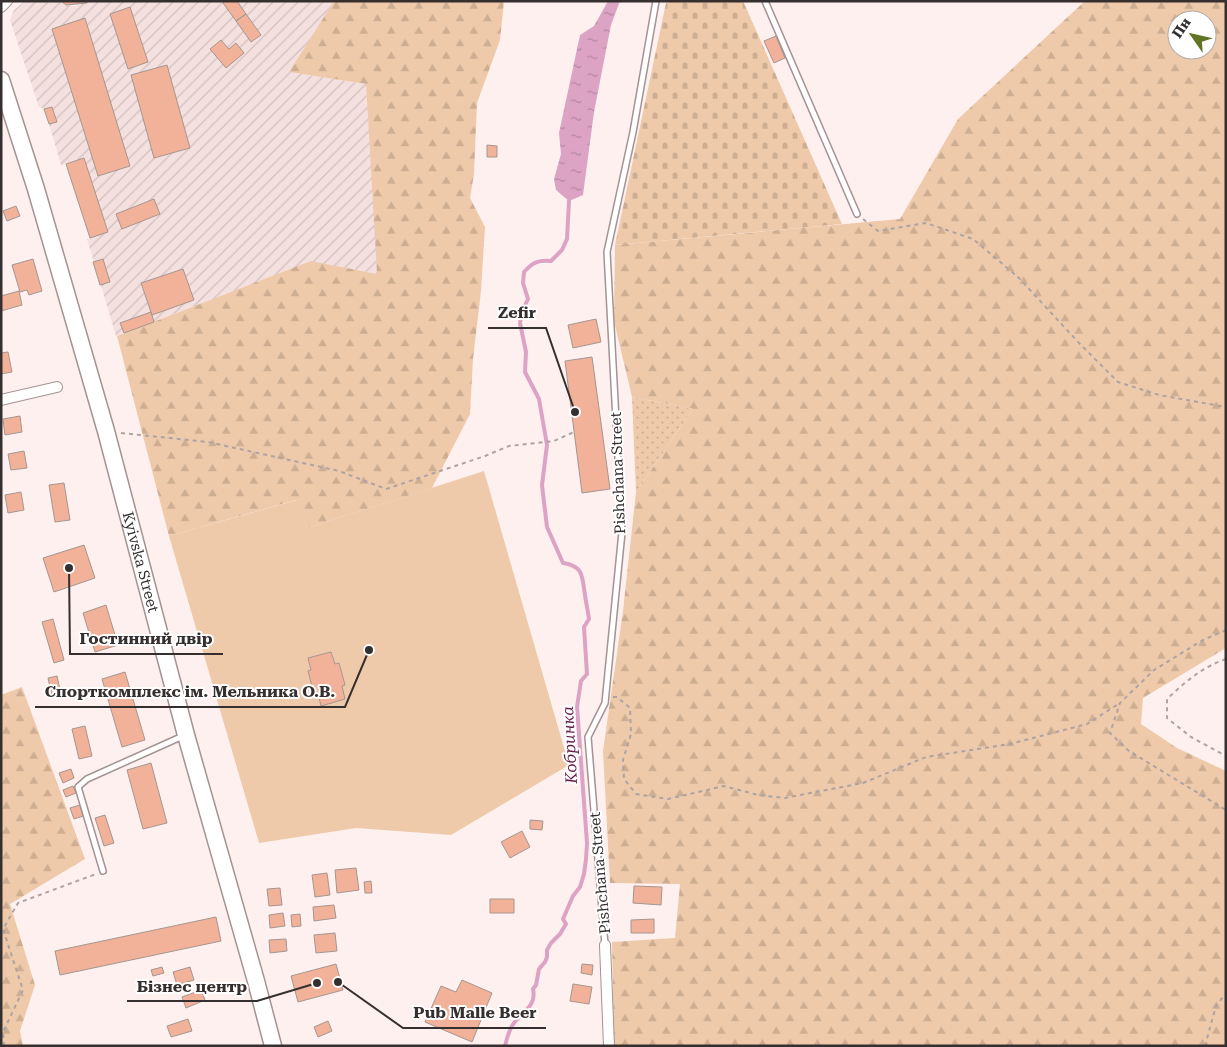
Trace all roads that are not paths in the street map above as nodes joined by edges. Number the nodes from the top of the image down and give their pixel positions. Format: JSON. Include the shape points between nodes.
{"nodes":[{"id":1,"x":7,"y":1,"type":"edge"},
{"id":2,"x":656,"y":1,"type":"edge"},
{"id":3,"x":765,"y":1,"type":"edge"},
{"id":4,"x":1,"y":7,"type":"edge"},
{"id":5,"x":1,"y":80,"type":"edge"},
{"id":6,"x":857,"y":214,"type":"road end"},
{"id":7,"x":57,"y":388,"type":"dead end"},
{"id":8,"x":1,"y":400,"type":"edge"},
{"id":9,"x":186,"y":735,"type":"junction"},
{"id":10,"x":102,"y":871,"type":"road end"},
{"id":11,"x":606,"y":945,"type":"joint"},
{"id":12,"x":273,"y":1046,"type":"edge"},
{"id":13,"x":609,"y":1046,"type":"edge"}],
"edges":[{"from":1,"to":4,"type":"street"},
{"from":2,"to":11,"type":"lane","name":"Pishchana Street","via":[[634,132],[607,252],[622,532],[605,703],[588,737]]},
{"from":3,"to":6,"type":"lane"},
{"from":5,"to":9,"type":"main road","name":"Kyivska Street","via":[[106,431]]},
{"from":7,"to":8,"type":"street"},
{"from":9,"to":10,"type":"lane","via":[[87,779],[78,787]]},
{"from":9,"to":12,"type":"main road","name":"Kyivska Street"},
{"from":11,"to":13,"type":"street"}]}
